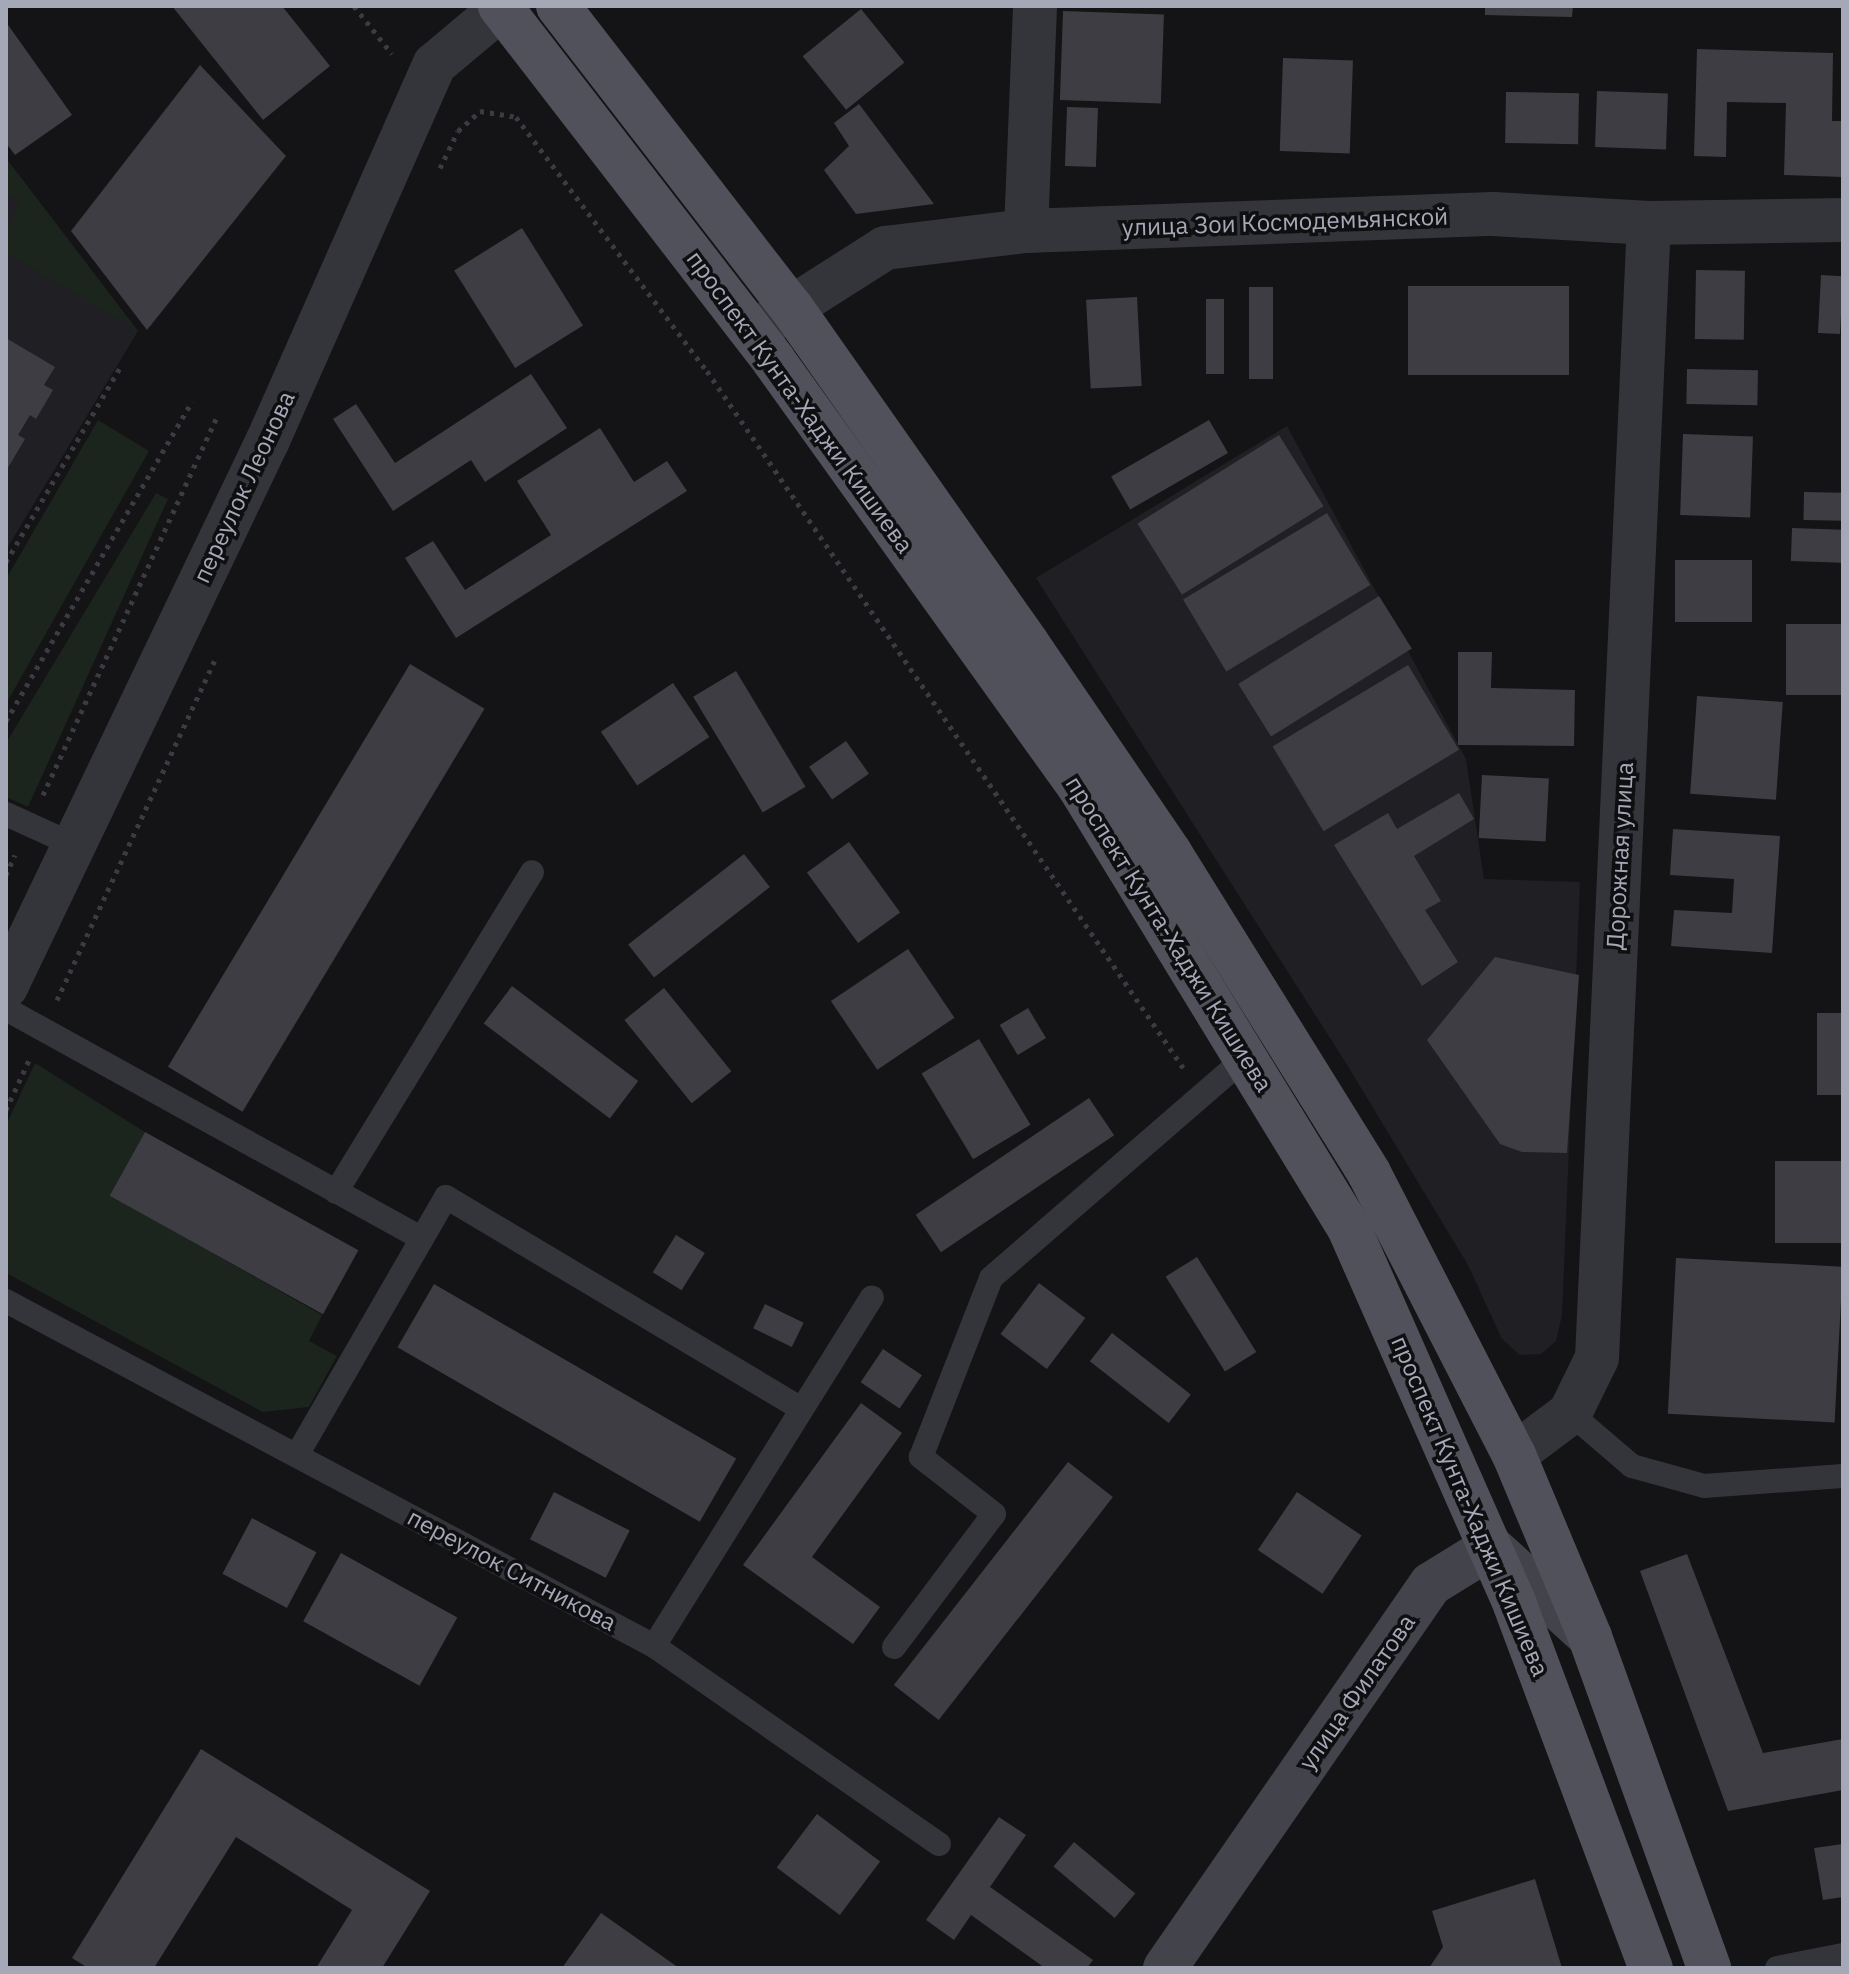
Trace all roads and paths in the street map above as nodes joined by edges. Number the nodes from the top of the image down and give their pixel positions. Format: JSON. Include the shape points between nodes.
{"nodes":[{"id":1,"x":354,"y":6,"type":"edge"},
{"id":2,"x":558,"y":6,"type":"edge"},
{"id":3,"x":1035,"y":6,"type":"edge"},
{"id":4,"x":502,"y":7,"type":"edge"},
{"id":5,"x":399,"y":62,"type":"dead end"},
{"id":6,"x":438,"y":173,"type":"dead end"},
{"id":7,"x":1843,"y":220,"type":"edge"},
{"id":8,"x":1649,"y":223,"type":"junction"},
{"id":9,"x":1026,"y":231,"type":"junction"},
{"id":10,"x":791,"y":307,"type":"junction"},
{"id":11,"x":752,"y":333,"type":"junction"},
{"id":12,"x":122,"y":364,"type":"dead end"},
{"id":13,"x":192,"y":401,"type":"dead end"},
{"id":14,"x":218,"y":414,"type":"dead end"},
{"id":15,"x":6,"y":562,"type":"edge"},
{"id":16,"x":216,"y":656,"type":"dead end"},
{"id":17,"x":6,"y":721,"type":"edge"},
{"id":18,"x":6,"y":814,"type":"edge"},
{"id":19,"x":29,"y":825,"type":"junction"},
{"id":20,"x":74,"y":845,"type":"junction"},
{"id":21,"x":532,"y":872,"type":"dead end"},
{"id":22,"x":6,"y":875,"type":"edge"},
{"id":23,"x":6,"y":987,"type":"edge"},
{"id":24,"x":6,"y":1009,"type":"edge"},
{"id":25,"x":43,"y":1029,"type":"junction"},
{"id":26,"x":1246,"y":1057,"type":"junction"},
{"id":27,"x":1202,"y":1095,"type":"junction"},
{"id":28,"x":6,"y":1110,"type":"edge"},
{"id":29,"x":336,"y":1192,"type":"junction"},
{"id":30,"x":422,"y":1239,"type":"junction"},
{"id":31,"x":872,"y":1297,"type":"dead end"},
{"id":32,"x":6,"y":1301,"type":"edge"},
{"id":33,"x":798,"y":1407,"type":"junction"},
{"id":34,"x":1570,"y":1413,"type":"junction"},
{"id":35,"x":297,"y":1455,"type":"junction"},
{"id":36,"x":1514,"y":1455,"type":"junction"},
{"id":37,"x":1843,"y":1476,"type":"edge"},
{"id":38,"x":1491,"y":1547,"type":"junction"},
{"id":39,"x":1590,"y":1637,"type":"junction"},
{"id":40,"x":654,"y":1646,"type":"junction"},
{"id":41,"x":894,"y":1647,"type":"dead end"},
{"id":42,"x":939,"y":1844,"type":"dead end"},
{"id":43,"x":1843,"y":1955,"type":"edge"},
{"id":44,"x":1165,"y":1968,"type":"edge"},
{"id":45,"x":1651,"y":1968,"type":"edge"},
{"id":46,"x":1709,"y":1968,"type":"edge"},
{"id":47,"x":1777,"y":1968,"type":"edge"}],
"edges":[{"from":1,"to":5,"type":"path"},
{"from":2,"to":10,"type":"main road","name":"проспект Кунта-Хаджи Кишиева"},
{"from":3,"to":9,"type":"street"},
{"from":4,"to":11,"type":"main road","name":"проспект Кунта-Хаджи Кишиева"},
{"from":4,"to":20,"type":"street","name":"переулок Леонова","via":[[435,64],[268,440]]},
{"from":6,"to":27,"type":"path","via":[[458,131],[480,111],[516,117],[707,371]]},
{"from":7,"to":8,"type":"street","name":"улица Зои Космодемьянской"},
{"from":8,"to":9,"type":"street","name":"улица Зои Космодемьянской","via":[[1493,214]]},
{"from":8,"to":34,"type":"street","name":"Дорожная улица","via":[[1597,1358]]},
{"from":9,"to":10,"type":"street","name":"улица Зои Космодемьянской","via":[[885,248]]},
{"from":10,"to":11,"type":"street","name":"улица Зои Космодемьянской"},
{"from":10,"to":36,"type":"main road","name":"проспект Кунта-Хаджи Кишиева","via":[[1170,853],[1369,1173]]},
{"from":11,"to":26,"type":"main road","name":"проспект Кунта-Хаджи Кишиева","via":[[1080,788]]},
{"from":12,"to":15,"type":"path"},
{"from":13,"to":17,"type":"path"},
{"from":14,"to":19,"type":"path"},
{"from":16,"to":25,"type":"path"},
{"from":18,"to":19,"type":"lane"},
{"from":19,"to":20,"type":"lane"},
{"from":19,"to":22,"type":"path"},
{"from":20,"to":23,"type":"street","name":"переулок Леонова"},
{"from":21,"to":29,"type":"lane"},
{"from":24,"to":25,"type":"lane"},
{"from":25,"to":28,"type":"path"},
{"from":25,"to":29,"type":"lane"},
{"from":26,"to":27,"type":"lane"},
{"from":26,"to":38,"type":"main road","name":"проспект Кунта-Хаджи Кишиева","via":[[1349,1228]]},
{"from":27,"to":41,"type":"lane","via":[[991,1278],[921,1457],[994,1514]]},
{"from":29,"to":30,"type":"lane"},
{"from":30,"to":33,"type":"lane","via":[[446,1197]]},
{"from":30,"to":35,"type":"lane"},
{"from":31,"to":33,"type":"lane"},
{"from":32,"to":35,"type":"lane","name":"переулок Ситникова"},
{"from":33,"to":40,"type":"lane"},
{"from":34,"to":36,"type":"street","name":"Дорожная улица"},
{"from":34,"to":37,"type":"lane","via":[[1632,1466],[1704,1486]]},
{"from":35,"to":40,"type":"lane","name":"переулок Ситникова"},
{"from":36,"to":39,"type":"main road","name":"проспект Кунта-Хаджи Кишиева"},
{"from":38,"to":39,"type":"street"},
{"from":38,"to":44,"type":"street","name":"улица Филатова","via":[[1431,1584]]},
{"from":38,"to":45,"type":"main road","name":"проспект Кунта-Хаджи Кишиева"},
{"from":39,"to":46,"type":"main road","name":"проспект Кунта-Хаджи Кишиева"},
{"from":40,"to":42,"type":"lane","name":"переулок Ситникова"},
{"from":43,"to":47,"type":"lane"}]}
